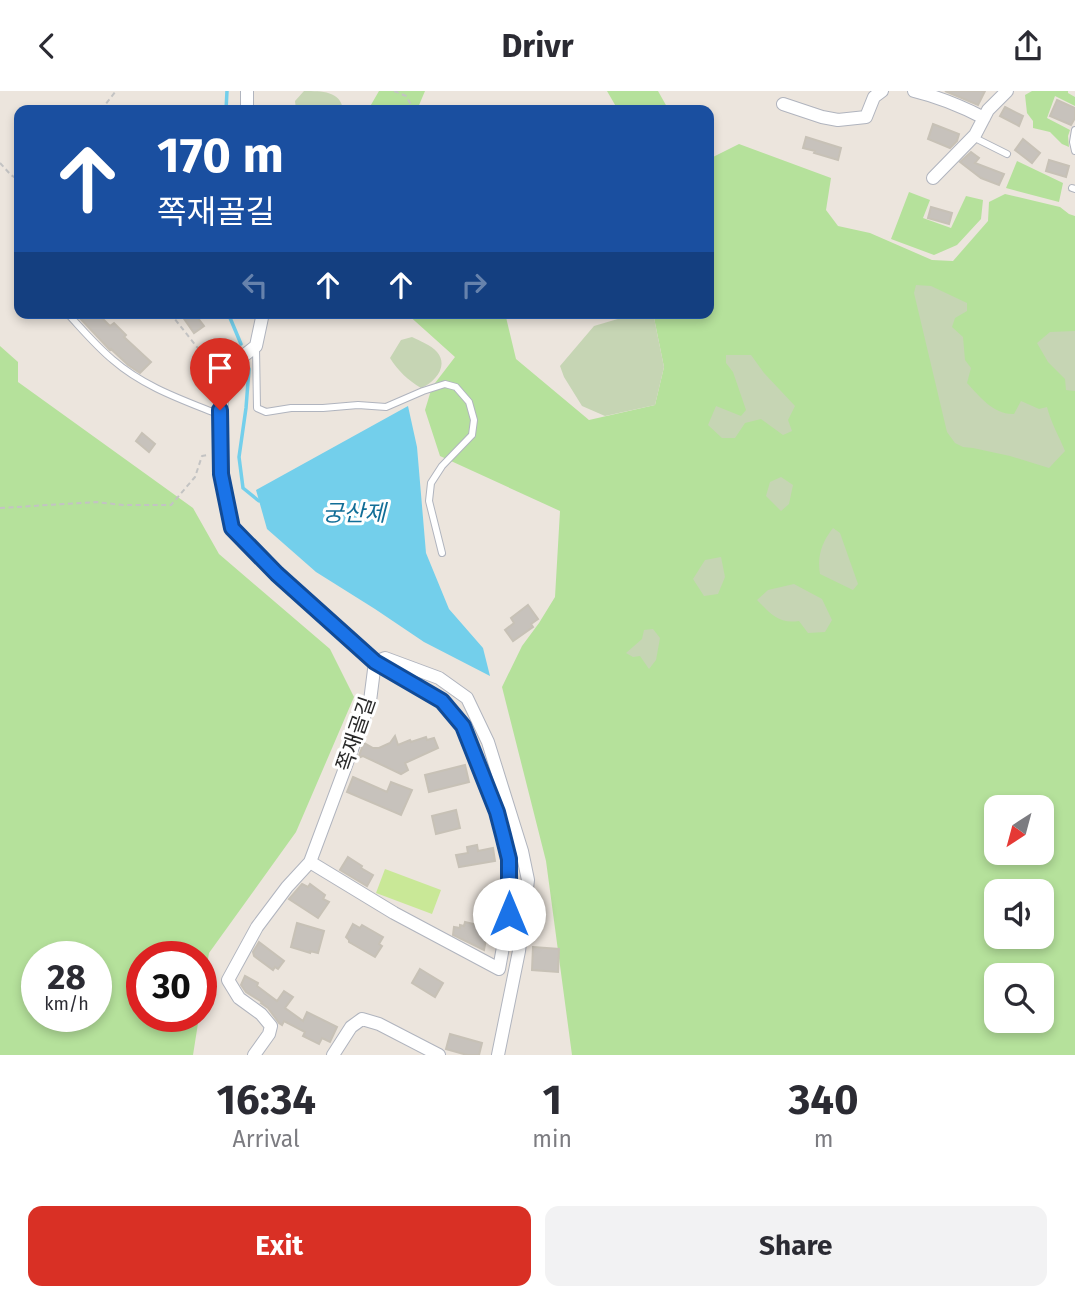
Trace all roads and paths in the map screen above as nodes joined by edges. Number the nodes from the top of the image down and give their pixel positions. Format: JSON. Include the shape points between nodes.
{"nodes":[{"id":1,"x":116,"y":91,"type":"edge"},
{"id":2,"x":394,"y":91,"type":"edge"},
{"id":3,"x":882,"y":91,"type":"edge"},
{"id":4,"x":914,"y":91,"type":"edge"},
{"id":5,"x":1007,"y":91,"type":"edge"},
{"id":6,"x":783,"y":104,"type":"dead end"},
{"id":7,"x":105,"y":105,"type":"edge"},
{"id":8,"x":411,"y":105,"type":"edge"},
{"id":9,"x":984,"y":118,"type":"junction"},
{"id":10,"x":1075,"y":130,"type":"edge"},
{"id":11,"x":973,"y":137,"type":"junction"},
{"id":12,"x":1075,"y":151,"type":"edge"},
{"id":13,"x":1007,"y":154,"type":"dead end"},
{"id":14,"x":0,"y":163,"type":"edge"},
{"id":15,"x":14,"y":177,"type":"edge"},
{"id":16,"x":933,"y":178,"type":"dead end"},
{"id":17,"x":73,"y":319,"type":"edge"},
{"id":18,"x":175,"y":319,"type":"edge"},
{"id":19,"x":262,"y":319,"type":"edge"},
{"id":20,"x":256,"y":346,"type":"junction"},
{"id":21,"x":222,"y":373,"type":"junction"},
{"id":22,"x":220,"y":415,"type":"junction"},
{"id":23,"x":220,"y":455,"type":"junction"},
{"id":24,"x":0,"y":508,"type":"edge"},
{"id":25,"x":442,"y":553,"type":"dead end"},
{"id":26,"x":375,"y":662,"type":"junction"},
{"id":27,"x":310,"y":862,"type":"junction"},
{"id":28,"x":254,"y":1055,"type":"edge"},
{"id":29,"x":333,"y":1055,"type":"edge"},
{"id":30,"x":439,"y":1055,"type":"edge"},
{"id":31,"x":498,"y":1055,"type":"edge"}],
"edges":[{"from":1,"to":7,"type":"path"},
{"from":2,"to":8,"type":"path","via":[[406,96]]},
{"from":3,"to":6,"type":"street","via":[[874,97],[866,117],[838,120]]},
{"from":4,"to":9,"type":"street"},
{"from":5,"to":9,"type":"street"},
{"from":9,"to":11,"type":"street"},
{"from":10,"to":12,"type":"lane"},
{"from":11,"to":13,"type":"lane"},
{"from":11,"to":16,"type":"street"},
{"from":14,"to":15,"type":"path"},
{"from":17,"to":22,"type":"lane","via":[[114,361],[138,378]]},
{"from":18,"to":21,"type":"path","via":[[209,364]]},
{"from":19,"to":20,"type":"street"},
{"from":20,"to":21,"type":"street"},
{"from":20,"to":25,"type":"lane","via":[[257,408],[266,412],[386,407],[445,384],[456,387],[469,402],[474,421],[472,435],[431,483],[429,501]]},
{"from":21,"to":22,"type":"street"},
{"from":22,"to":23,"type":"street"},
{"from":23,"to":24,"type":"path","via":[[202,456],[195,477],[171,505],[96,502]]},
{"from":23,"to":26,"type":"street","via":[[232,528]]},
{"from":26,"to":27,"type":"street","name":"쪽재골길","via":[[370,701]]},
{"from":26,"to":27,"type":"street","via":[[442,701],[463,726],[497,812],[509,859],[509,914],[499,969]]},
{"from":26,"to":31,"type":"street","via":[[385,658],[439,678],[467,698],[488,742],[506,798],[527,880],[519,951]]},
{"from":27,"to":28,"type":"street","name":"쪽재골길","via":[[257,927],[228,980],[239,998],[271,1026]]},
{"from":29,"to":30,"type":"street","via":[[351,1027],[362,1019]]}]}
